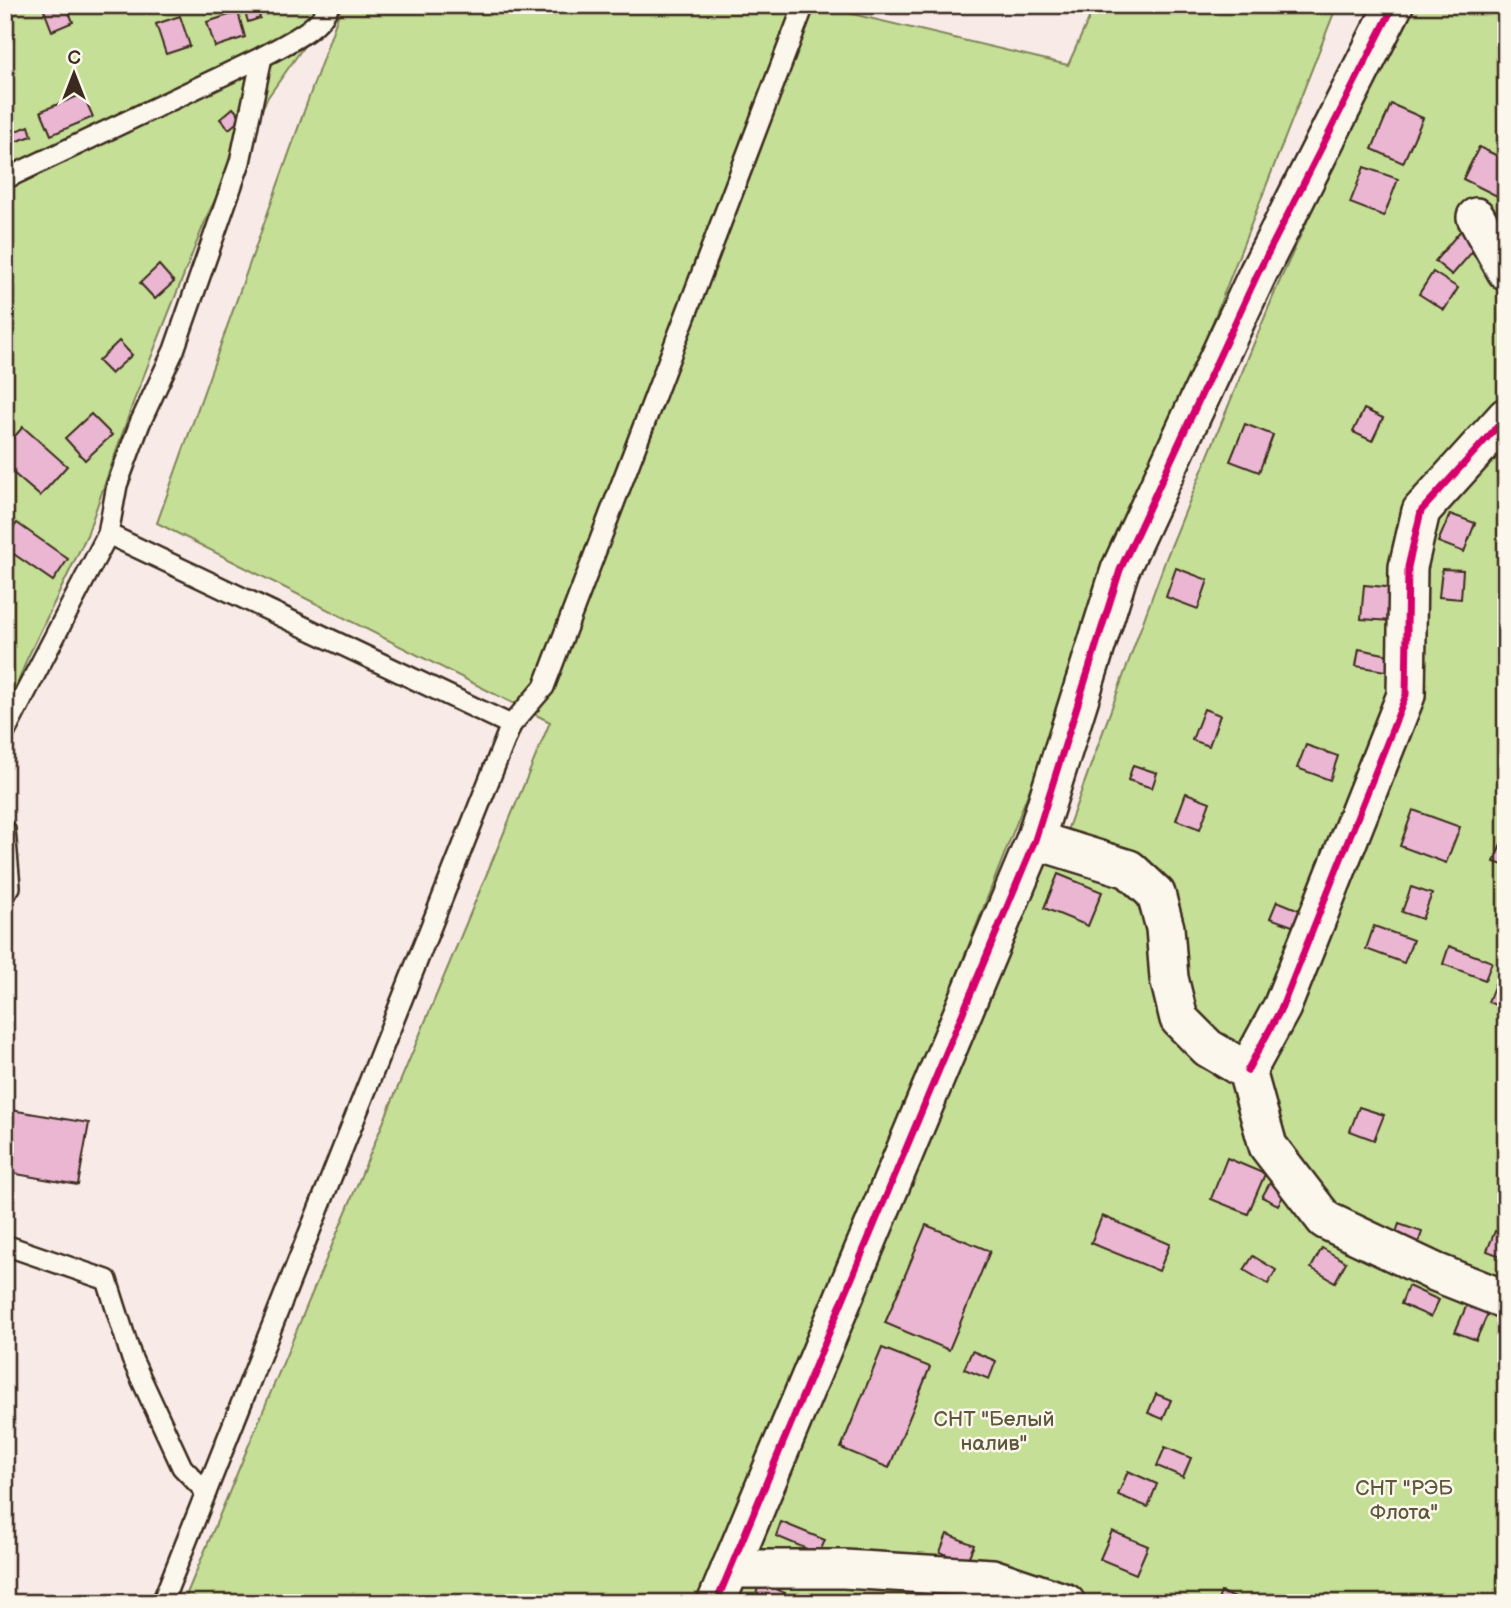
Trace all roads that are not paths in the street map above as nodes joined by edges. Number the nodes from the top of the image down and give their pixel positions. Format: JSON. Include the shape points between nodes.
{"nodes":[{"id":1,"x":329,"y":5,"type":"edge"},
{"id":2,"x":804,"y":5,"type":"edge"},
{"id":3,"x":1394,"y":5,"type":"edge"},
{"id":4,"x":262,"y":57,"type":"junction"},
{"id":5,"x":5,"y":179,"type":"edge"},
{"id":6,"x":1476,"y":217,"type":"dead end"},
{"id":7,"x":1506,"y":271,"type":"edge"},
{"id":8,"x":1506,"y":416,"type":"edge"},
{"id":9,"x":108,"y":534,"type":"junction"},
{"id":10,"x":511,"y":724,"type":"junction"},
{"id":11,"x":5,"y":733,"type":"edge"},
{"id":12,"x":5,"y":830,"type":"edge"},
{"id":13,"x":1035,"y":840,"type":"junction"},
{"id":14,"x":5,"y":894,"type":"edge"},
{"id":15,"x":1247,"y":1071,"type":"junction"},
{"id":16,"x":5,"y":1245,"type":"edge"},
{"id":17,"x":1506,"y":1300,"type":"edge"},
{"id":18,"x":206,"y":1492,"type":"junction"},
{"id":19,"x":730,"y":1569,"type":"junction"},
{"id":20,"x":162,"y":1603,"type":"edge"},
{"id":21,"x":716,"y":1603,"type":"edge"},
{"id":22,"x":1066,"y":1603,"type":"edge"}],
"edges":[{"from":1,"to":4,"type":"lane","via":[[326,13],[299,35]]},
{"from":2,"to":10,"type":"lane","via":[[544,687]]},
{"from":3,"to":13,"type":"street","via":[[1258,273],[1120,570]]},
{"from":4,"to":5,"type":"lane"},
{"from":4,"to":9,"type":"lane","via":[[240,162],[174,350],[117,485]]},
{"from":6,"to":7,"type":"street"},
{"from":8,"to":15,"type":"street","via":[[1421,512],[1408,567],[1406,695],[1282,1007]]},
{"from":9,"to":10,"type":"lane"},
{"from":9,"to":11,"type":"lane"},
{"from":10,"to":18,"type":"lane"},
{"from":12,"to":14,"type":"lane","via":[[10,887]]},
{"from":13,"to":15,"type":"street","via":[[1129,869],[1156,894],[1179,1019],[1208,1048]]},
{"from":13,"to":19,"type":"street"},
{"from":15,"to":17,"type":"street","via":[[1268,1146],[1325,1220]]},
{"from":16,"to":18,"type":"lane","via":[[107,1280],[132,1359],[182,1467]]},
{"from":18,"to":20,"type":"lane"},
{"from":19,"to":21,"type":"street"},
{"from":19,"to":22,"type":"street","via":[[844,1569],[992,1578]]}]}
